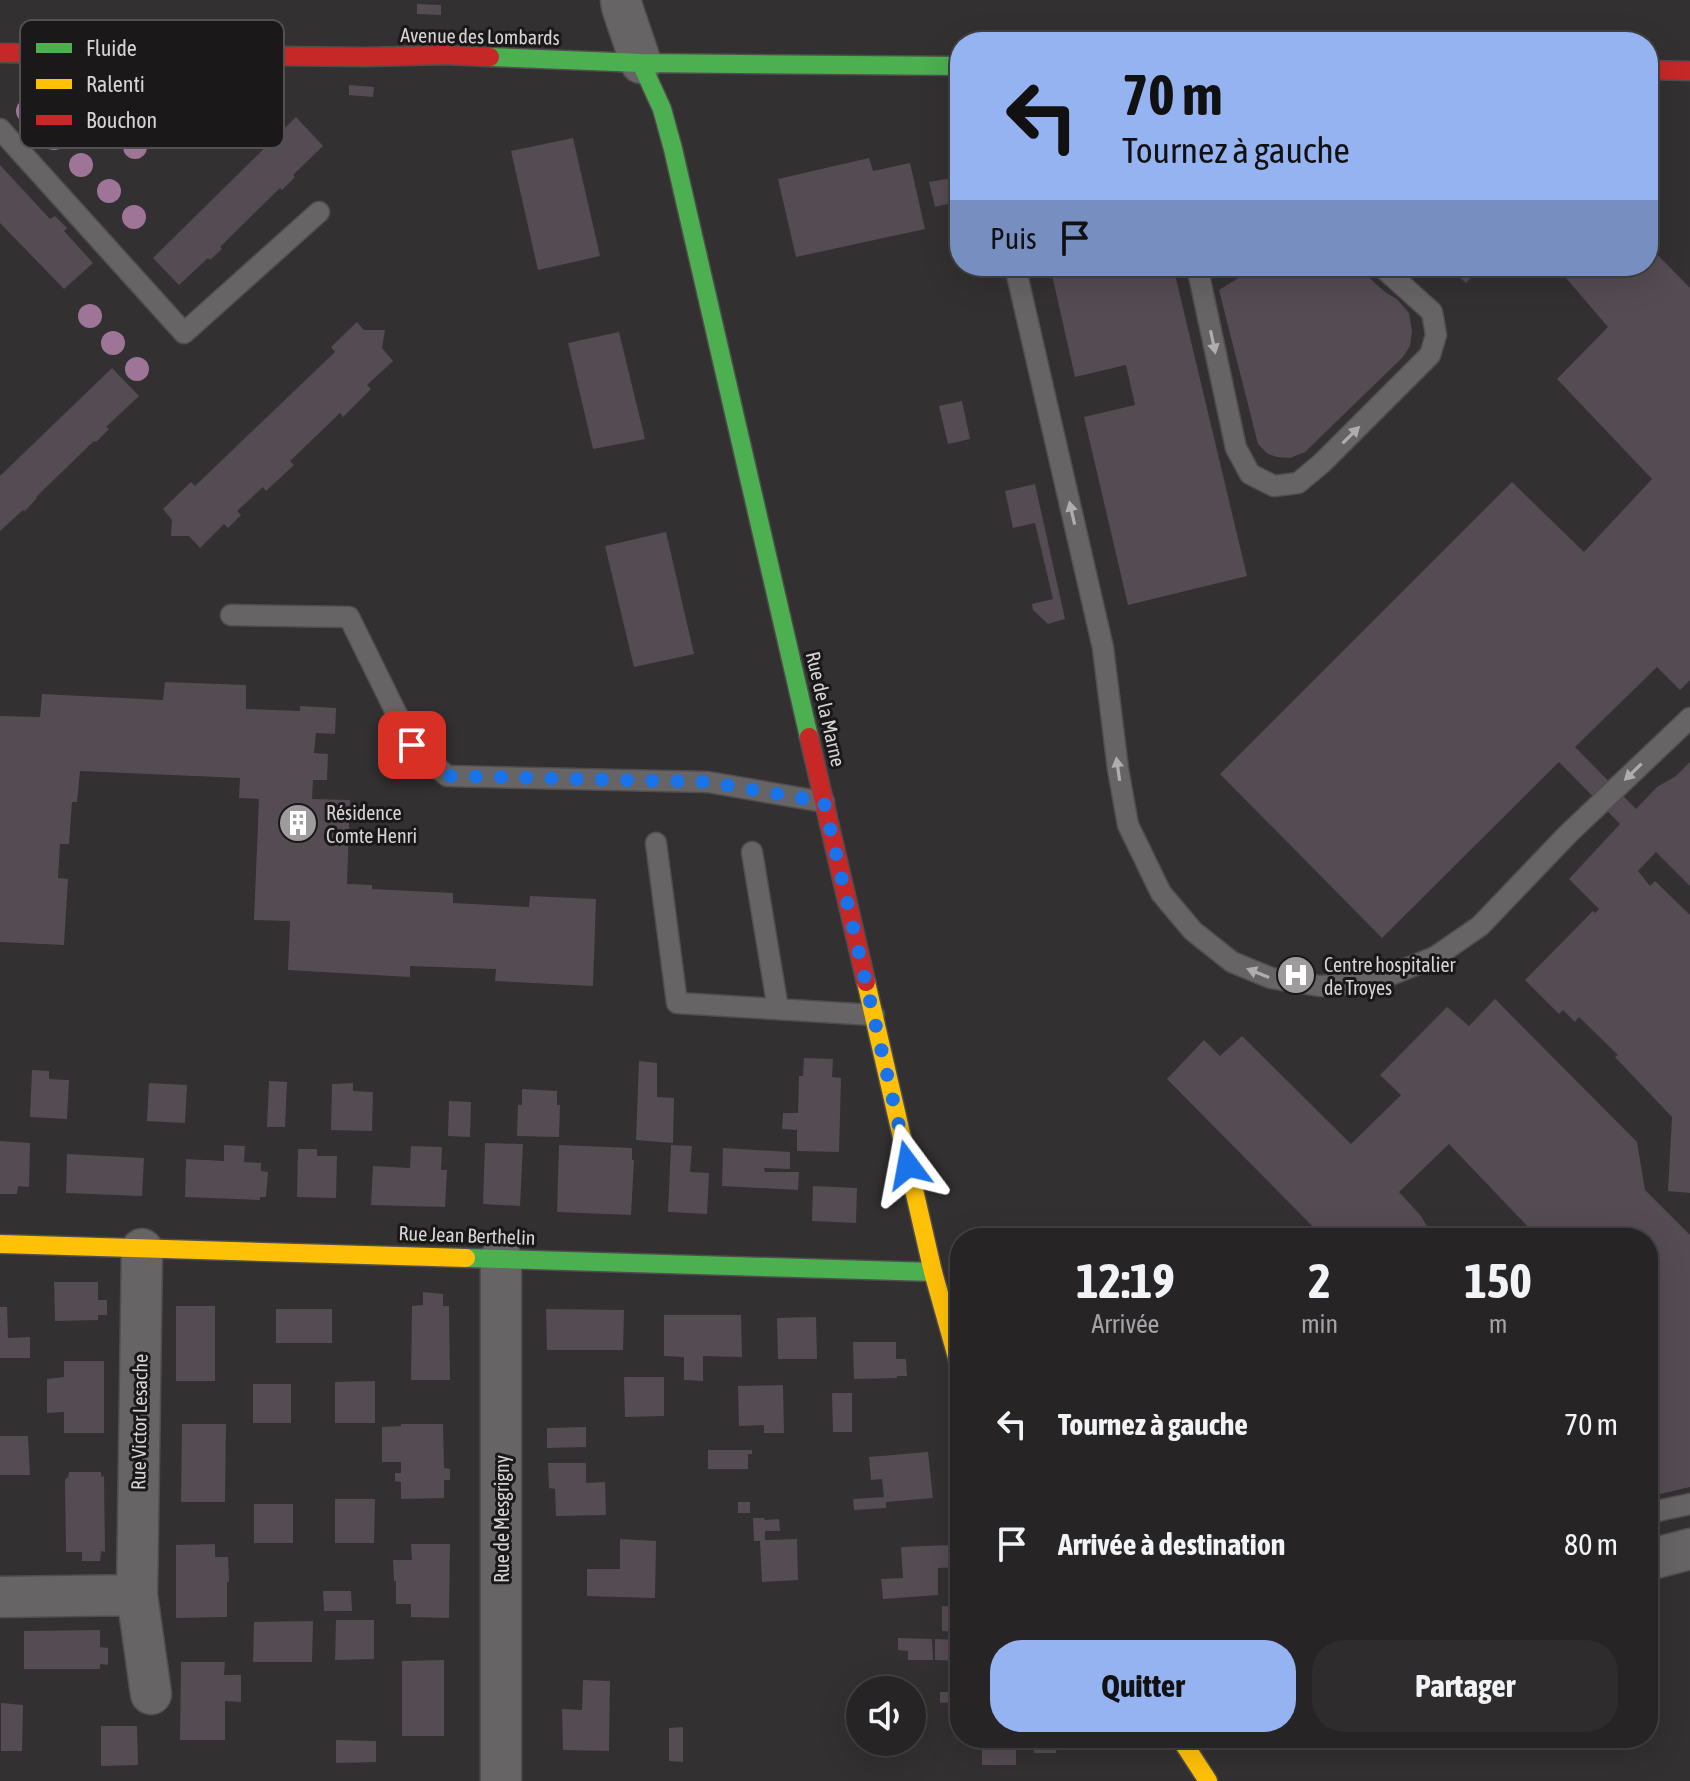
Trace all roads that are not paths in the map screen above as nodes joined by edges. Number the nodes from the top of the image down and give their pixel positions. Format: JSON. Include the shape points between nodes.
{"nodes":[{"id":1,"x":621,"y":0,"type":"edge"},
{"id":2,"x":0,"y":53,"type":"edge"},
{"id":3,"x":20,"y":53,"type":"edge"},
{"id":4,"x":284,"y":56,"type":"edge"},
{"id":5,"x":641,"y":63,"type":"junction"},
{"id":6,"x":950,"y":66,"type":"edge"},
{"id":7,"x":1658,"y":70,"type":"edge"},
{"id":8,"x":1690,"y":71,"type":"edge"},
{"id":9,"x":0,"y":129,"type":"edge"},
{"id":10,"x":319,"y":212,"type":"dead end"},
{"id":11,"x":1017,"y":276,"type":"edge"},
{"id":12,"x":1199,"y":276,"type":"edge"},
{"id":13,"x":1392,"y":276,"type":"edge"},
{"id":14,"x":231,"y":615,"type":"dead end"},
{"id":15,"x":1690,"y":718,"type":"edge"},
{"id":16,"x":824,"y":802,"type":"junction"},
{"id":17,"x":656,"y":843,"type":"dead end"},
{"id":18,"x":752,"y":852,"type":"dead end"},
{"id":19,"x":778,"y":1009,"type":"junction"},
{"id":20,"x":874,"y":1015,"type":"junction"},
{"id":21,"x":0,"y":1244,"type":"edge"},
{"id":22,"x":142,"y":1249,"type":"junction"},
{"id":23,"x":501,"y":1258,"type":"junction"},
{"id":24,"x":933,"y":1272,"type":"junction"},
{"id":25,"x":950,"y":1332,"type":"edge"},
{"id":26,"x":1690,"y":1504,"type":"edge"},
{"id":27,"x":1658,"y":1511,"type":"edge"},
{"id":28,"x":1690,"y":1549,"type":"edge"},
{"id":29,"x":1658,"y":1557,"type":"edge"},
{"id":30,"x":137,"y":1595,"type":"junction"},
{"id":31,"x":0,"y":1597,"type":"edge"},
{"id":32,"x":151,"y":1694,"type":"dead end"},
{"id":33,"x":1187,"y":1748,"type":"edge"},
{"id":34,"x":501,"y":1781,"type":"edge"},
{"id":35,"x":1208,"y":1781,"type":"edge"}],
"edges":[{"from":1,"to":5,"type":"street"},
{"from":2,"to":3,"type":"street","name":"Avenue des Lombards"},
{"from":4,"to":5,"type":"street","name":"Avenue des Lombards","via":[[445,55]]},
{"from":5,"to":6,"type":"street","name":"Avenue des Lombards"},
{"from":5,"to":16,"type":"street","name":"Rue de la Marne","via":[[673,149]]},
{"from":7,"to":8,"type":"street"},
{"from":9,"to":10,"type":"lane","via":[[184,333]]},
{"from":15,"to":11,"type":"lane","one_way":true,"via":[[1480,926],[1435,957],[1373,982],[1320,986],[1271,978],[1232,962],[1193,931],[1161,893],[1128,825],[1103,648]]},
{"from":12,"to":13,"type":"lane","one_way":true,"via":[[1236,448],[1250,474],[1274,486],[1298,483],[1322,463],[1430,355],[1436,335],[1432,312]]},
{"from":14,"to":16,"type":"lane","via":[[349,617],[412,745],[447,776],[708,782]]},
{"from":16,"to":20,"type":"street","name":"Rue de la Marne"},
{"from":17,"to":19,"type":"lane","via":[[677,1003]]},
{"from":18,"to":19,"type":"lane"},
{"from":19,"to":20,"type":"lane"},
{"from":20,"to":24,"type":"street","name":"Rue de la Marne"},
{"from":21,"to":22,"type":"street","name":"Rue Jean Berthelin"},
{"from":22,"to":23,"type":"street","name":"Rue Jean Berthelin"},
{"from":22,"to":30,"type":"street","name":"Rue Victor Lesache"},
{"from":23,"to":24,"type":"street","name":"Rue Jean Berthelin"},
{"from":23,"to":34,"type":"street","name":"Rue de Mesgrigny"},
{"from":24,"to":25,"type":"street","name":"Rue de la Marne"},
{"from":26,"to":27,"type":"lane"},
{"from":28,"to":29,"type":"street"},
{"from":30,"to":31,"type":"street"},
{"from":30,"to":32,"type":"street","name":"Rue Victor Lesache"},
{"from":33,"to":35,"type":"street"}]}
